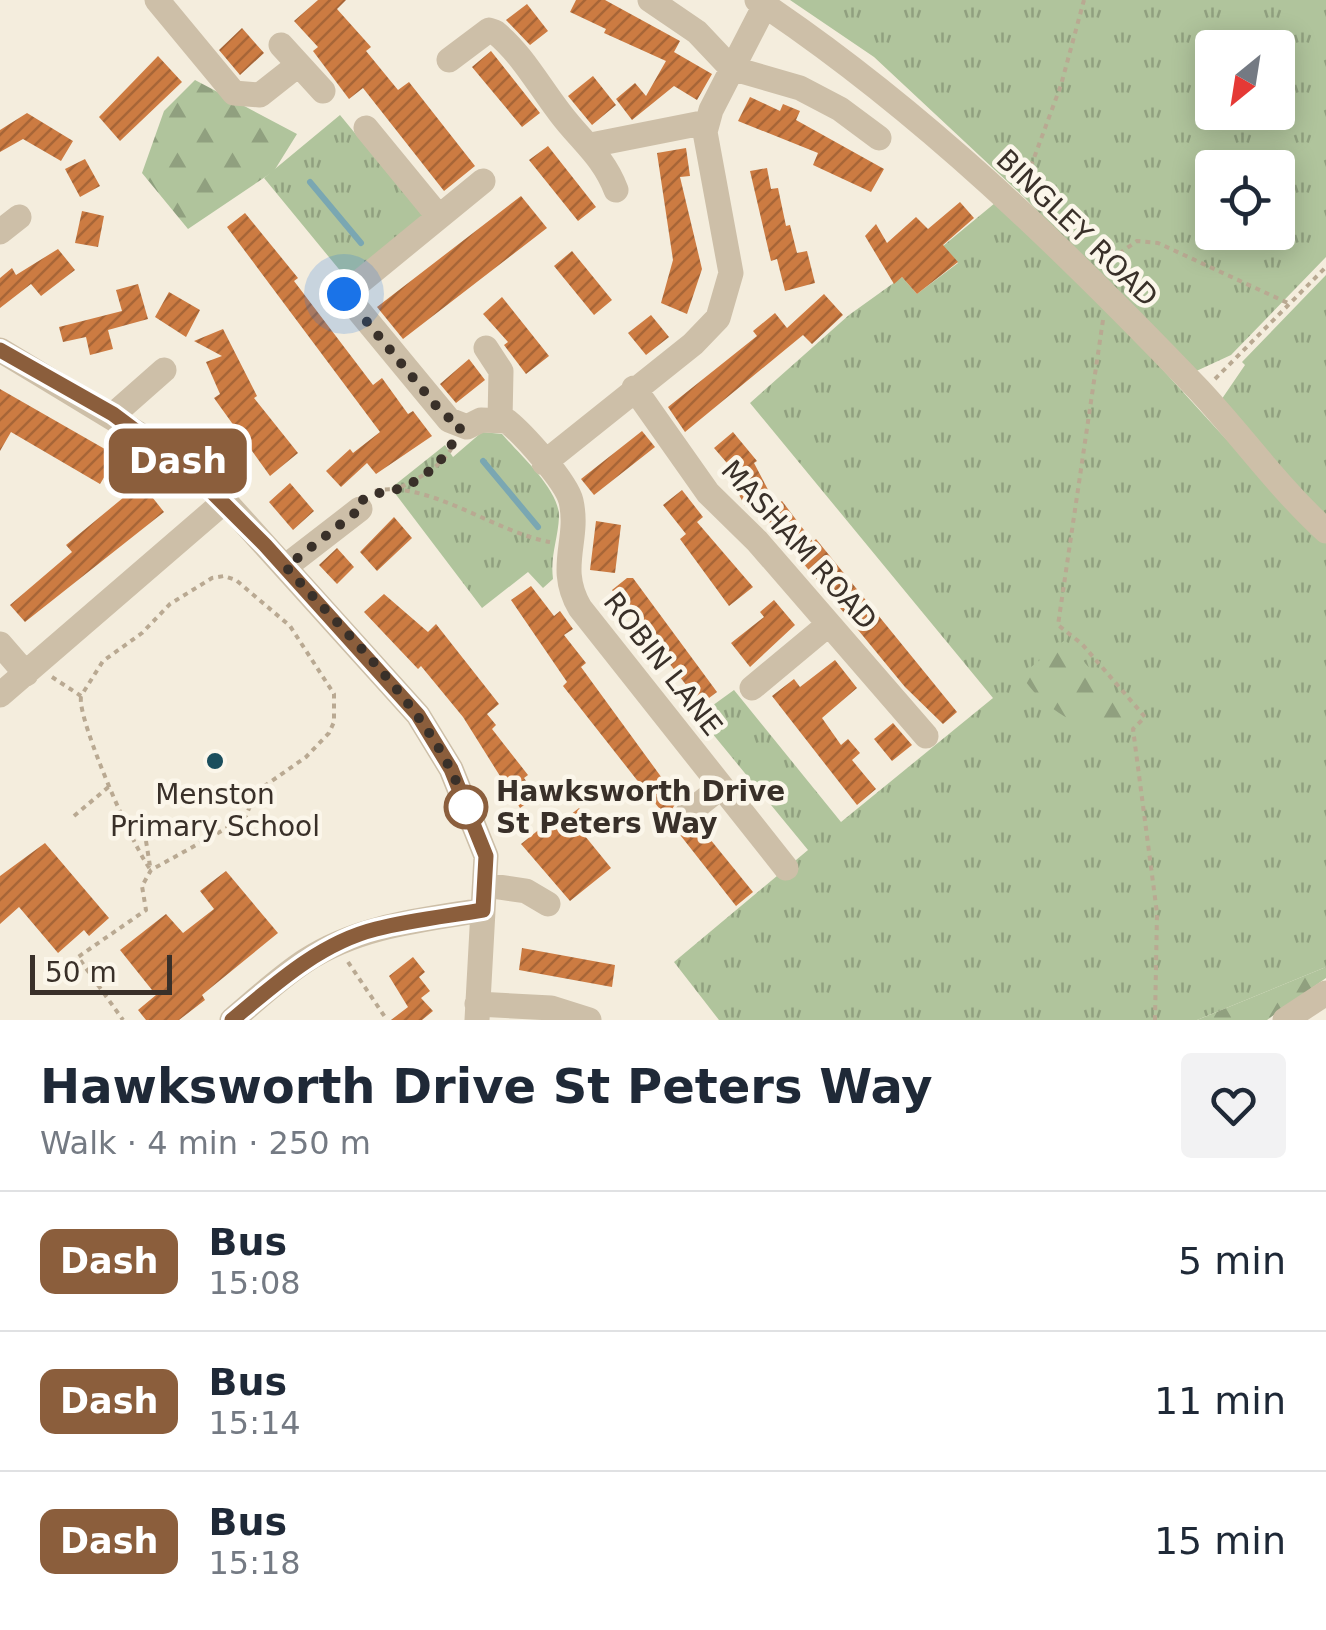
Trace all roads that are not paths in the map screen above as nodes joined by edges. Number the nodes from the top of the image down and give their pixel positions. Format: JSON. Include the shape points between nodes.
{"nodes":[{"id":1,"x":158,"y":0,"type":"edge"},
{"id":2,"x":650,"y":0,"type":"edge"},
{"id":3,"x":761,"y":3,"type":"edge"},
{"id":4,"x":449,"y":60,"type":"dead end"},
{"id":5,"x":731,"y":68,"type":"junction"},
{"id":6,"x":322,"y":91,"type":"dead end"},
{"id":7,"x":707,"y":122,"type":"junction"},
{"id":8,"x":366,"y":128,"type":"dead end"},
{"id":9,"x":879,"y":138,"type":"dead end"},
{"id":10,"x":592,"y":145,"type":"junction"},
{"id":11,"x":483,"y":181,"type":"dead end"},
{"id":12,"x":616,"y":190,"type":"dead end"},
{"id":13,"x":439,"y":217,"type":"junction"},
{"id":14,"x":486,"y":348,"type":"dead end"},
{"id":15,"x":0,"y":350,"type":"edge"},
{"id":16,"x":164,"y":370,"type":"dead end"},
{"id":17,"x":634,"y":388,"type":"junction"},
{"id":18,"x":113,"y":414,"type":"junction"},
{"id":19,"x":500,"y":420,"type":"junction"},
{"id":20,"x":544,"y":463,"type":"junction"},
{"id":21,"x":224,"y":502,"type":"junction"},
{"id":22,"x":360,"y":509,"type":"road end"},
{"id":23,"x":1326,"y":530,"type":"edge"},
{"id":24,"x":286,"y":567,"type":"junction"},
{"id":25,"x":829,"y":624,"type":"junction"},
{"id":26,"x":0,"y":644,"type":"edge"},
{"id":27,"x":33,"y":668,"type":"junction"},
{"id":28,"x":752,"y":688,"type":"dead end"},
{"id":29,"x":0,"y":695,"type":"edge"},
{"id":30,"x":926,"y":736,"type":"dead end"},
{"id":31,"x":721,"y":786,"type":"junction"},
{"id":32,"x":686,"y":814,"type":"dead end"},
{"id":33,"x":786,"y":868,"type":"dead end"},
{"id":34,"x":484,"y":898,"type":"junction"},
{"id":35,"x":548,"y":904,"type":"dead end"},
{"id":36,"x":1326,"y":993,"type":"edge"},
{"id":37,"x":477,"y":1012,"type":"edge"},
{"id":38,"x":232,"y":1020,"type":"edge"},
{"id":39,"x":590,"y":1020,"type":"edge"},
{"id":40,"x":1285,"y":1020,"type":"edge"}],
"edges":[{"from":1,"to":6,"type":"street","via":[[234,93],[260,95],[290,55]]},
{"from":2,"to":5,"type":"street","via":[[697,32]]},
{"from":3,"to":5,"type":"street"},
{"from":3,"to":23,"type":"street","name":"BINGLEY ROAD","via":[[854,67],[1012,200]]},
{"from":4,"to":10,"type":"street","via":[[489,30],[502,37]]},
{"from":5,"to":7,"type":"street"},
{"from":5,"to":9,"type":"street","via":[[800,88]]},
{"from":7,"to":10,"type":"street"},
{"from":7,"to":17,"type":"street","via":[[730,260],[728,288],[709,329]]},
{"from":8,"to":13,"type":"street"},
{"from":10,"to":12,"type":"street"},
{"from":11,"to":13,"type":"street"},
{"from":13,"to":19,"type":"street","via":[[344,294],[442,413],[461,426]]},
{"from":14,"to":19,"type":"street","via":[[501,372]]},
{"from":15,"to":18,"type":"street"},
{"from":16,"to":18,"type":"street"},
{"from":17,"to":20,"type":"street"},
{"from":17,"to":25,"type":"street","name":"MASHAM ROAD","via":[[708,493]]},
{"from":18,"to":21,"type":"street"},
{"from":19,"to":20,"type":"street","name":"ROBIN LANE","via":[[515,427]]},
{"from":20,"to":31,"type":"street","name":"ROBIN LANE","via":[[570,499],[567,578],[580,608]]},
{"from":21,"to":24,"type":"street"},
{"from":21,"to":27,"type":"street"},
{"from":22,"to":24,"type":"street"},
{"from":24,"to":34,"type":"street","via":[[426,728],[451,769],[486,856]]},
{"from":25,"to":28,"type":"street"},
{"from":25,"to":30,"type":"street","name":"MASHAM ROAD"},
{"from":26,"to":27,"type":"street"},
{"from":27,"to":29,"type":"street"},
{"from":31,"to":32,"type":"street"},
{"from":31,"to":33,"type":"street","name":"ROBIN LANE"},
{"from":34,"to":35,"type":"street","via":[[526,890]]},
{"from":34,"to":37,"type":"street"},
{"from":34,"to":38,"type":"street","via":[[334,945]]},
{"from":36,"to":40,"type":"street"},
{"from":37,"to":39,"type":"street","via":[[550,1008]]}]}
